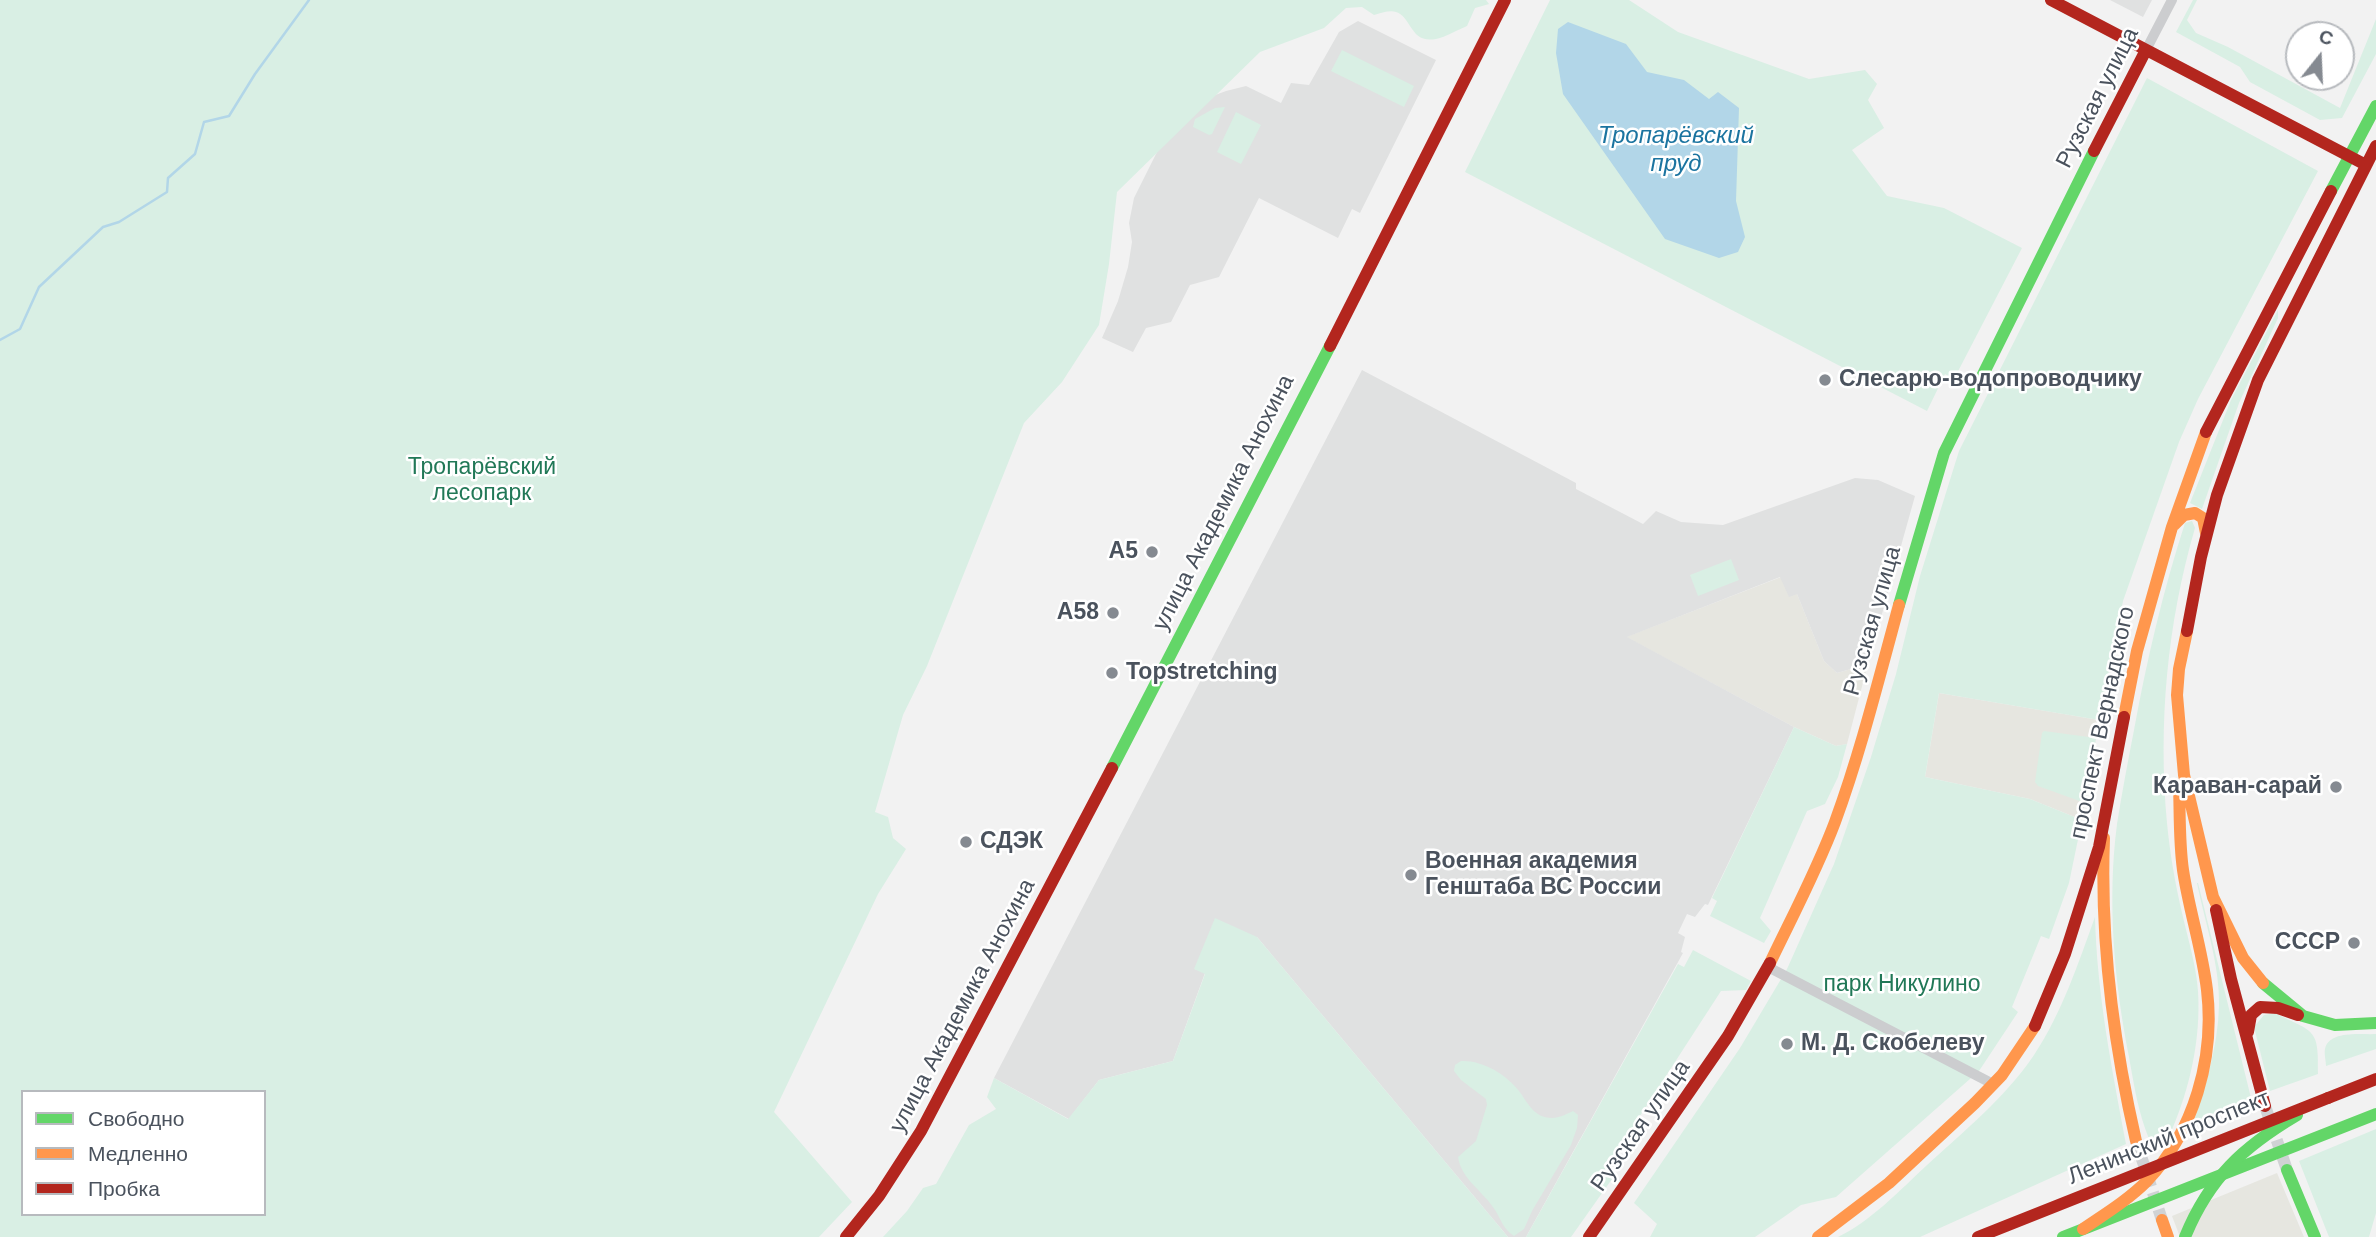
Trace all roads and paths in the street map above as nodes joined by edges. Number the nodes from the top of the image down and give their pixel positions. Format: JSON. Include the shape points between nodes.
{"nodes":[{"id":1,"x":1505,"y":0,"type":"edge"},
{"id":2,"x":2051,"y":0,"type":"edge"},
{"id":3,"x":2172,"y":0,"type":"edge"},
{"id":4,"x":2146,"y":50,"type":"junction"},
{"id":5,"x":2376,"y":106,"type":"edge"},
{"id":6,"x":2376,"y":146,"type":"edge"},
{"id":7,"x":2350,"y":156,"type":"junction"},
{"id":8,"x":2366,"y":166,"type":"junction"},
{"id":9,"x":2172,"y":527,"type":"junction"},
{"id":10,"x":2206,"y":537,"type":"junction"},
{"id":11,"x":2179,"y":734,"type":"junction"},
{"id":12,"x":2105,"y":820,"type":"junction"},
{"id":13,"x":2213,"y":897,"type":"junction"},
{"id":14,"x":1768,"y":967,"type":"junction"},
{"id":15,"x":2302,"y":1016,"type":"junction"},
{"id":16,"x":2376,"y":1023,"type":"edge"},
{"id":17,"x":2249,"y":1046,"type":"junction"},
{"id":18,"x":2376,"y":1079,"type":"edge"},
{"id":19,"x":1993,"y":1084,"type":"junction"},
{"id":20,"x":2328,"y":1098,"type":"junction"},
{"id":21,"x":2265,"y":1106,"type":"tunnel mouth"},
{"id":22,"x":2376,"y":1114,"type":"edge"},
{"id":23,"x":2136,"y":1141,"type":"tunnel mouth"},
{"id":24,"x":2287,"y":1170,"type":"tunnel mouth"},
{"id":25,"x":2162,"y":1220,"type":"tunnel mouth"},
{"id":26,"x":2083,"y":1229,"type":"junction"},
{"id":27,"x":846,"y":1237,"type":"edge"},
{"id":28,"x":1589,"y":1237,"type":"edge"},
{"id":29,"x":1818,"y":1237,"type":"edge"},
{"id":30,"x":1978,"y":1237,"type":"edge"},
{"id":31,"x":2063,"y":1237,"type":"edge"},
{"id":32,"x":2168,"y":1237,"type":"edge"},
{"id":33,"x":2185,"y":1237,"type":"edge"},
{"id":34,"x":2315,"y":1237,"type":"edge"}],
"edges":[{"from":1,"to":27,"type":"main road","name":"улица Академика Анохина","via":[[954,1072],[899,1171]]},
{"from":2,"to":4,"type":"main road"},
{"from":3,"to":4,"type":"street","name":"Рузская улица"},
{"from":4,"to":7,"type":"main road"},
{"from":4,"to":14,"type":"main road","name":"Рузская улица","via":[[1944,453],[1845,795]]},
{"from":5,"to":7,"type":"main road","name":"проспект Вернадского"},
{"from":6,"to":8,"type":"main road"},
{"from":7,"to":8,"type":"main road"},
{"from":7,"to":9,"type":"main road","name":"проспект Вернадского","via":[[2224,395]]},
{"from":8,"to":10,"type":"main road","via":[[2258,380]]},
{"from":9,"to":10,"type":"main road","via":[[2179,518],[2200,514]]},
{"from":9,"to":12,"type":"main road","name":"проспект Вернадского","via":[[2137,651]]},
{"from":10,"to":11,"type":"main road","via":[[2179,669]]},
{"from":11,"to":13,"type":"main road","via":[[2188,795]]},
{"from":11,"to":26,"type":"main road","via":[[2181,851],[2208,992],[2203,1068],[2188,1119],[2163,1163],[2135,1193]]},
{"from":12,"to":19,"type":"main road","name":"проспект Вернадского","via":[[2049,997],[2029,1037]]},
{"from":12,"to":23,"type":"main road","via":[[2104,914],[2110,999]]},
{"from":13,"to":15,"type":"main road","via":[[2254,974]]},
{"from":13,"to":17,"type":"main road"},
{"from":14,"to":19,"type":"street"},
{"from":14,"to":28,"type":"main road","name":"Рузская улица","via":[[1728,1037]]},
{"from":15,"to":16,"type":"main road","via":[[2335,1025]]},
{"from":15,"to":17,"type":"main road","via":[[2260,1007],[2249,1022]]},
{"from":17,"to":21,"type":"main road"},
{"from":18,"to":20,"type":"main road","name":"Ленинский проспект"},
{"from":19,"to":29,"type":"main road","name":"проспект Вернадского","via":[[1889,1183]]},
{"from":20,"to":30,"type":"main road","name":"Ленинский проспект","bridge":true},
{"from":20,"to":33,"type":"main road","bridge":true,"via":[[2275,1128],[2218,1175],[2202,1197]]},
{"from":22,"to":26,"type":"main road"},
{"from":24,"to":34,"type":"main road"},
{"from":25,"to":32,"type":"main road"},
{"from":26,"to":31,"type":"main road"}]}
